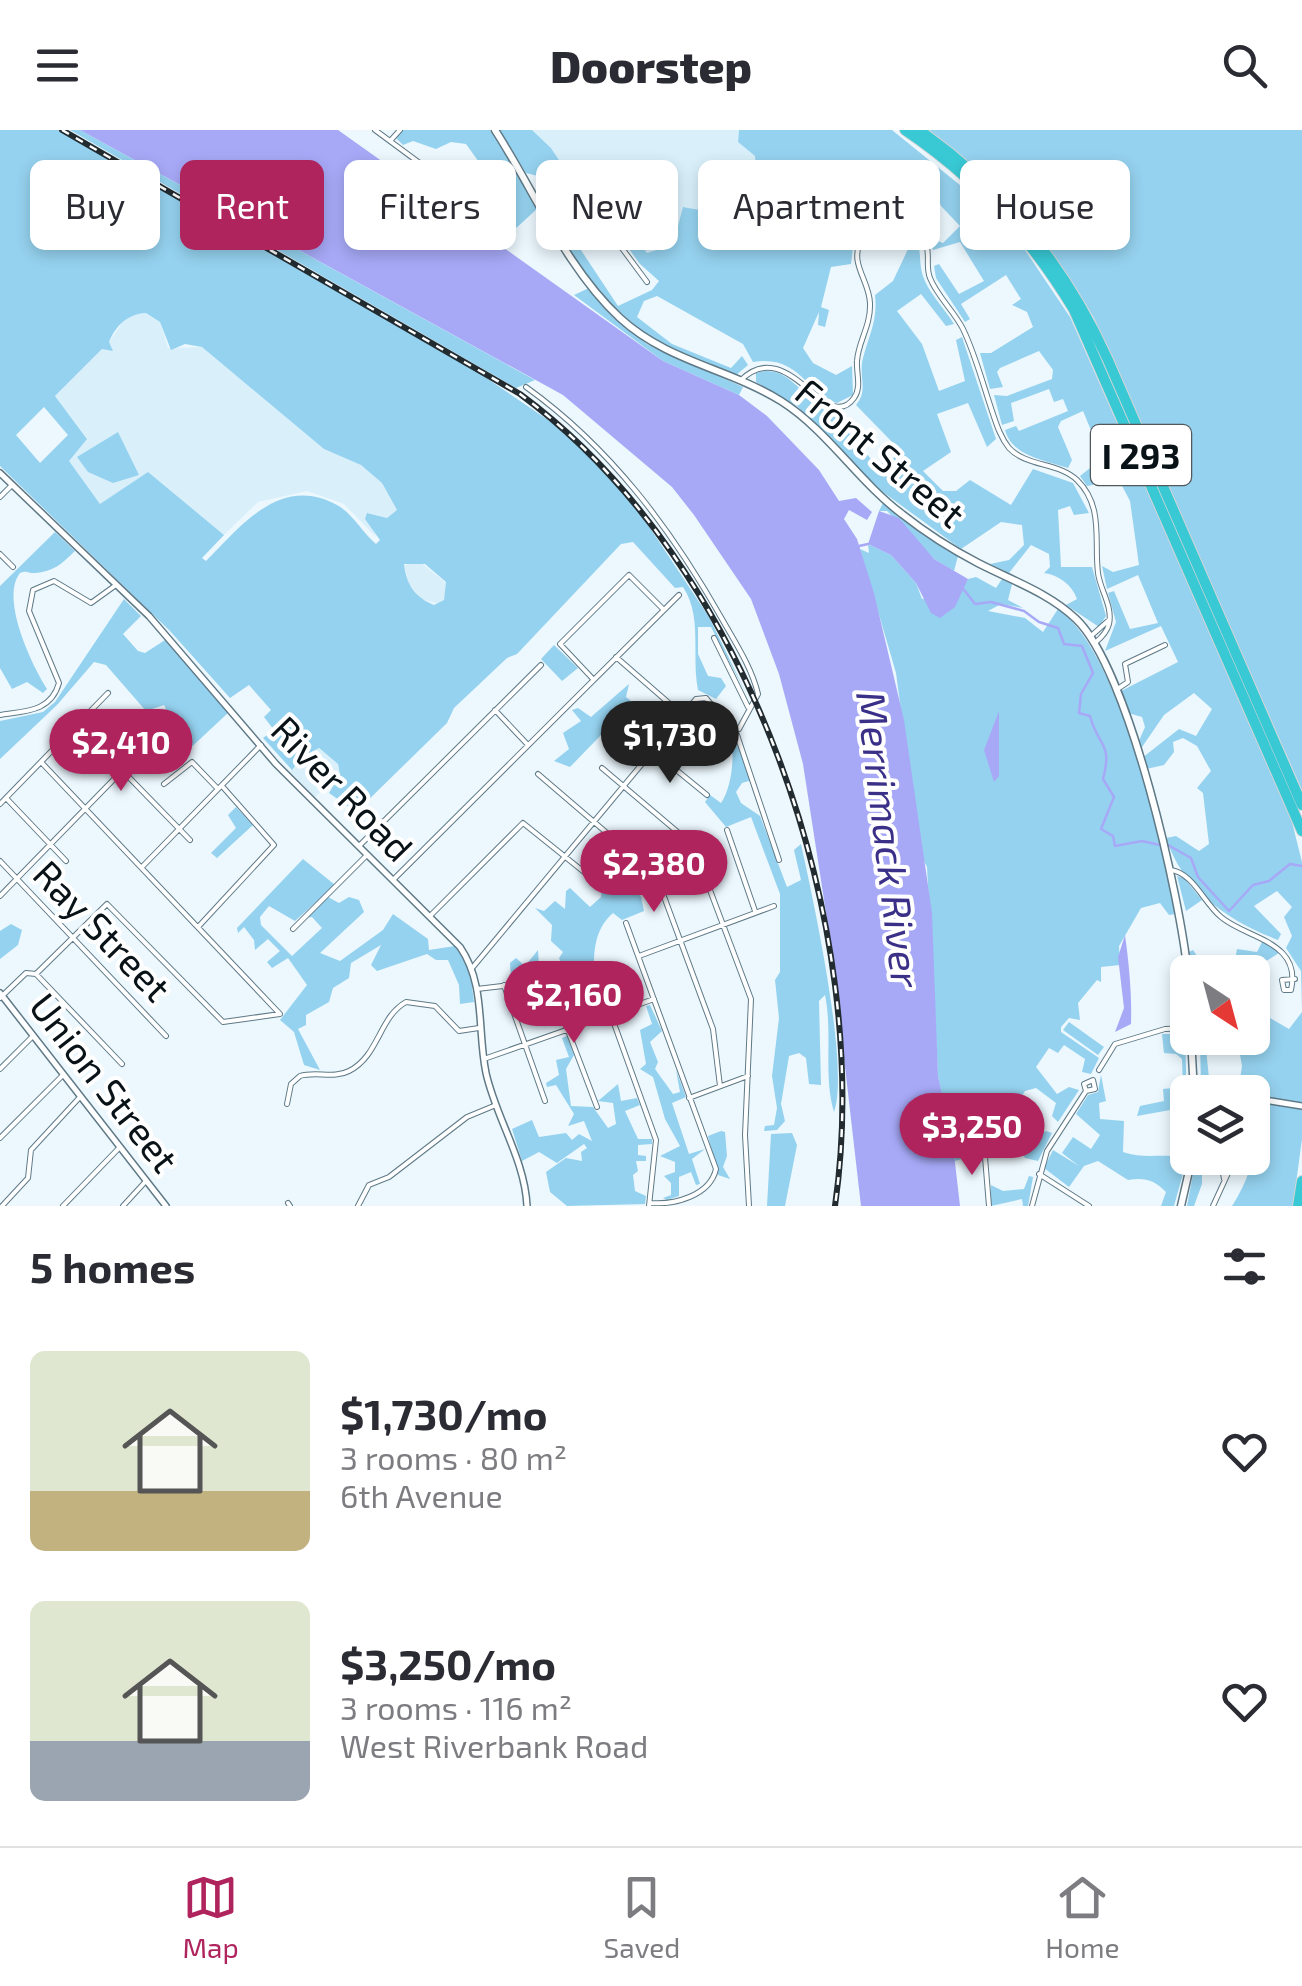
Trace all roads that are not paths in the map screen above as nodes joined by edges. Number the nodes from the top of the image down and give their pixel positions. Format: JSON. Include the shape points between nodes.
{"nodes":[{"id":1,"x":375,"y":130,"type":"edge"},
{"id":2,"x":400,"y":130,"type":"edge"},
{"id":3,"x":496,"y":130,"type":"edge"},
{"id":4,"x":905,"y":130,"type":"edge"},
{"id":5,"x":919,"y":130,"type":"edge"},
{"id":6,"x":392,"y":140,"type":"junction"},
{"id":7,"x":419,"y":160,"type":"edge"},
{"id":8,"x":536,"y":197,"type":"edge"},
{"id":9,"x":569,"y":250,"type":"edge"},
{"id":10,"x":624,"y":250,"type":"edge"},
{"id":11,"x":647,"y":282,"type":"dead end"},
{"id":12,"x":740,"y":382,"type":"junction"},
{"id":13,"x":526,"y":387,"type":"dead end"},
{"id":14,"x":0,"y":473,"type":"edge"},
{"id":15,"x":12,"y":484,"type":"junction"},
{"id":16,"x":0,"y":496,"type":"edge"},
{"id":17,"x":0,"y":554,"type":"edge"},
{"id":18,"x":13,"y":568,"type":"dead end"},
{"id":19,"x":116,"y":585,"type":"junction"},
{"id":20,"x":679,"y":594,"type":"dead end"},
{"id":21,"x":663,"y":609,"type":"junction"},
{"id":22,"x":714,"y":638,"type":"dead end"},
{"id":23,"x":1093,"y":639,"type":"junction"},
{"id":24,"x":1165,"y":645,"type":"dead end"},
{"id":25,"x":616,"y":657,"type":"junction"},
{"id":26,"x":541,"y":665,"type":"dead end"},
{"id":27,"x":593,"y":680,"type":"junction"},
{"id":28,"x":1116,"y":690,"type":"junction"},
{"id":29,"x":108,"y":693,"type":"dead end"},
{"id":30,"x":748,"y":706,"type":"junction"},
{"id":31,"x":495,"y":710,"type":"junction"},
{"id":32,"x":0,"y":715,"type":"edge"},
{"id":33,"x":682,"y":716,"type":"junction"},
{"id":34,"x":78,"y":724,"type":"junction"},
{"id":35,"x":735,"y":729,"type":"junction"},
{"id":36,"x":158,"y":734,"type":"dead end"},
{"id":37,"x":716,"y":744,"type":"dead end"},
{"id":38,"x":261,"y":745,"type":"junction"},
{"id":39,"x":528,"y":745,"type":"junction"},
{"id":40,"x":653,"y":751,"type":"junction"},
{"id":41,"x":41,"y":762,"type":"junction"},
{"id":42,"x":602,"y":768,"type":"dead end"},
{"id":43,"x":123,"y":771,"type":"junction"},
{"id":44,"x":538,"y":774,"type":"dead end"},
{"id":45,"x":164,"y":784,"type":"dead end"},
{"id":46,"x":624,"y":786,"type":"junction"},
{"id":47,"x":220,"y":787,"type":"junction"},
{"id":48,"x":707,"y":795,"type":"dead end"},
{"id":49,"x":6,"y":798,"type":"junction"},
{"id":50,"x":0,"y":804,"type":"edge"},
{"id":51,"x":1302,"y":805,"type":"edge"},
{"id":52,"x":86,"y":808,"type":"junction"},
{"id":53,"x":594,"y":821,"type":"junction"},
{"id":54,"x":179,"y":829,"type":"junction"},
{"id":55,"x":727,"y":830,"type":"dead end"},
{"id":56,"x":1302,"y":831,"type":"edge"},
{"id":57,"x":190,"y":840,"type":"dead end"},
{"id":58,"x":50,"y":844,"type":"junction"},
{"id":59,"x":359,"y":846,"type":"junction"},
{"id":60,"x":368,"y":855,"type":"junction"},
{"id":61,"x":566,"y":856,"type":"junction"},
{"id":62,"x":780,"y":860,"type":"dead end"},
{"id":63,"x":0,"y":861,"type":"edge"},
{"id":64,"x":66,"y":861,"type":"dead end"},
{"id":65,"x":142,"y":867,"type":"junction"},
{"id":66,"x":1171,"y":870,"type":"junction"},
{"id":67,"x":16,"y":879,"type":"junction"},
{"id":68,"x":394,"y":880,"type":"junction"},
{"id":69,"x":599,"y":884,"type":"dead end"},
{"id":70,"x":0,"y":896,"type":"edge"},
{"id":71,"x":774,"y":906,"type":"dead end"},
{"id":72,"x":756,"y":913,"type":"junction"},
{"id":73,"x":431,"y":915,"type":"junction"},
{"id":74,"x":626,"y":922,"type":"dead end"},
{"id":75,"x":724,"y":925,"type":"junction"},
{"id":76,"x":198,"y":926,"type":"junction"},
{"id":77,"x":294,"y":929,"type":"dead end"},
{"id":78,"x":73,"y":938,"type":"junction"},
{"id":79,"x":681,"y":940,"type":"junction"},
{"id":80,"x":1185,"y":955,"type":"edge"},
{"id":81,"x":638,"y":956,"type":"junction"},
{"id":82,"x":472,"y":968,"type":"junction"},
{"id":83,"x":36,"y":974,"type":"junction"},
{"id":84,"x":1295,"y":978,"type":"dead end"},
{"id":85,"x":504,"y":986,"type":"junction"},
{"id":86,"x":478,"y":989,"type":"junction"},
{"id":87,"x":1,"y":996,"type":"edge"},
{"id":88,"x":654,"y":999,"type":"junction"},
{"id":89,"x":611,"y":1015,"type":"junction"},
{"id":90,"x":481,"y":1028,"type":"junction"},
{"id":91,"x":1170,"y":1029,"type":"edge"},
{"id":92,"x":568,"y":1030,"type":"junction"},
{"id":93,"x":33,"y":1036,"type":"junction"},
{"id":94,"x":166,"y":1036,"type":"dead end"},
{"id":95,"x":526,"y":1046,"type":"junction"},
{"id":96,"x":484,"y":1059,"type":"junction"},
{"id":97,"x":122,"y":1064,"type":"dead end"},
{"id":98,"x":0,"y":1068,"type":"edge"},
{"id":99,"x":1099,"y":1070,"type":"dead end"},
{"id":100,"x":63,"y":1074,"type":"junction"},
{"id":101,"x":748,"y":1076,"type":"junction"},
{"id":102,"x":720,"y":1086,"type":"junction"},
{"id":103,"x":1086,"y":1091,"type":"dead end"},
{"id":104,"x":80,"y":1096,"type":"junction"},
{"id":105,"x":689,"y":1098,"type":"junction"},
{"id":106,"x":545,"y":1100,"type":"dead end"},
{"id":107,"x":1270,"y":1101,"type":"edge"},
{"id":108,"x":288,"y":1104,"type":"dead end"},
{"id":109,"x":496,"y":1105,"type":"junction"},
{"id":110,"x":1302,"y":1106,"type":"edge"},
{"id":111,"x":596,"y":1107,"type":"dead end"},
{"id":112,"x":0,"y":1138,"type":"edge"},
{"id":113,"x":984,"y":1146,"type":"dead end"},
{"id":114,"x":120,"y":1148,"type":"junction"},
{"id":115,"x":1039,"y":1174,"type":"junction"},
{"id":116,"x":1188,"y":1175,"type":"edge"},
{"id":117,"x":1223,"y":1175,"type":"edge"},
{"id":118,"x":1226,"y":1175,"type":"edge"},
{"id":119,"x":1224,"y":1179,"type":"junction"},
{"id":120,"x":146,"y":1181,"type":"junction"},
{"id":121,"x":1302,"y":1181,"type":"edge"},
{"id":122,"x":649,"y":1204,"type":"edge"},
{"id":123,"x":2,"y":1206,"type":"edge"},
{"id":124,"x":63,"y":1206,"type":"edge"},
{"id":125,"x":124,"y":1206,"type":"edge"},
{"id":126,"x":166,"y":1206,"type":"edge"},
{"id":127,"x":358,"y":1206,"type":"edge"},
{"id":128,"x":526,"y":1206,"type":"edge"},
{"id":129,"x":750,"y":1206,"type":"edge"},
{"id":130,"x":989,"y":1206,"type":"edge"},
{"id":131,"x":1032,"y":1206,"type":"edge"},
{"id":132,"x":1089,"y":1206,"type":"edge"},
{"id":133,"x":1181,"y":1206,"type":"edge"},
{"id":134,"x":1213,"y":1206,"type":"edge"},
{"id":135,"x":1298,"y":1206,"type":"edge"}],
"edges":[{"from":1,"to":6,"type":"street"},
{"from":2,"to":6,"type":"street"},
{"from":3,"to":8,"type":"main road","name":"Front Street"},
{"from":4,"to":56,"type":"highway","number":"I 293","via":[[996,205],[1074,310]]},
{"from":5,"to":51,"type":"highway","number":"I 293","via":[[1007,206],[1075,296]]},
{"from":6,"to":7,"type":"street"},
{"from":9,"to":12,"type":"main road","name":"Front Street","via":[[591,286],[637,333],[686,362]]},
{"from":10,"to":11,"type":"street"},
{"from":12,"to":23,"type":"main road","name":"Front Street","via":[[797,412],[912,522],[1059,605]]},
{"from":12,"to":23,"type":"street","via":[[768,366],[802,382],[826,405],[851,401],[870,305],[857,264],[859,245],[884,222],[916,229],[926,245],[930,279],[971,346],[1006,443],[1023,458],[1072,476],[1084,490],[1099,528],[1097,570],[1109,620]]},
{"from":13,"to":30,"type":"street","via":[[586,437],[652,510],[758,690]]},
{"from":14,"to":15,"type":"street","name":"River Road"},
{"from":15,"to":16,"type":"street"},
{"from":15,"to":19,"type":"street","name":"River Road"},
{"from":17,"to":18,"type":"street"},
{"from":19,"to":32,"type":"street","via":[[91,603],[54,581],[32,590],[29,611],[58,674],[56,693],[40,708]]},
{"from":19,"to":38,"type":"street","name":"River Road"},
{"from":20,"to":21,"type":"street"},
{"from":21,"to":25,"type":"street"},
{"from":21,"to":27,"type":"street","via":[[629,575],[560,644]]},
{"from":22,"to":30,"type":"street"},
{"from":23,"to":28,"type":"main road","name":"Front Street"},
{"from":24,"to":28,"type":"street","via":[[1125,664],[1128,682]]},
{"from":25,"to":27,"type":"street"},
{"from":25,"to":33,"type":"street"},
{"from":26,"to":31,"type":"street"},
{"from":27,"to":39,"type":"street"},
{"from":28,"to":66,"type":"main road","name":"Front Street"},
{"from":29,"to":34,"type":"street"},
{"from":30,"to":35,"type":"street","via":[[745,725]]},
{"from":31,"to":39,"type":"street"},
{"from":31,"to":59,"type":"street"},
{"from":33,"to":35,"type":"street","via":[[700,696]]},
{"from":33,"to":37,"type":"street"},
{"from":33,"to":40,"type":"street"},
{"from":34,"to":41,"type":"street"},
{"from":34,"to":43,"type":"street"},
{"from":35,"to":62,"type":"street"},
{"from":36,"to":43,"type":"street"},
{"from":38,"to":47,"type":"street"},
{"from":38,"to":59,"type":"street","name":"River Road"},
{"from":39,"to":68,"type":"street"},
{"from":40,"to":46,"type":"street"},
{"from":40,"to":48,"type":"street"},
{"from":41,"to":49,"type":"street"},
{"from":41,"to":52,"type":"street"},
{"from":42,"to":46,"type":"street"},
{"from":43,"to":52,"type":"street"},
{"from":43,"to":54,"type":"street"},
{"from":44,"to":53,"type":"street"},
{"from":45,"to":47,"type":"street","via":[[192,762]]},
{"from":46,"to":53,"type":"street"},
{"from":46,"to":75,"type":"street","via":[[694,845]]},
{"from":47,"to":54,"type":"street"},
{"from":47,"to":76,"type":"street","via":[[274,845]]},
{"from":49,"to":50,"type":"street"},
{"from":49,"to":58,"type":"street"},
{"from":52,"to":58,"type":"street"},
{"from":52,"to":65,"type":"street"},
{"from":53,"to":61,"type":"street"},
{"from":53,"to":79,"type":"street","via":[[656,875]]},
{"from":54,"to":57,"type":"street"},
{"from":54,"to":65,"type":"street"},
{"from":55,"to":72,"type":"street"},
{"from":58,"to":64,"type":"street"},
{"from":58,"to":67,"type":"street"},
{"from":59,"to":60,"type":"street","name":"River Road"},
{"from":60,"to":68,"type":"street","name":"River Road"},
{"from":60,"to":77,"type":"street"},
{"from":61,"to":69,"type":"street"},
{"from":61,"to":73,"type":"street","via":[[523,823]]},
{"from":61,"to":82,"type":"street"},
{"from":63,"to":67,"type":"street","name":"Ray Street"},
{"from":65,"to":76,"type":"street"},
{"from":66,"to":80,"type":"main road","name":"Front Street"},
{"from":66,"to":84,"type":"street","via":[[1186,876],[1224,920],[1281,946],[1296,964]]},
{"from":67,"to":70,"type":"street"},
{"from":67,"to":78,"type":"street","name":"Ray Street"},
{"from":68,"to":73,"type":"street","name":"River Road"},
{"from":71,"to":72,"type":"street"},
{"from":72,"to":75,"type":"street"},
{"from":73,"to":82,"type":"street","name":"River Road"},
{"from":74,"to":81,"type":"street"},
{"from":75,"to":79,"type":"street"},
{"from":75,"to":101,"type":"street","via":[[754,1008]]},
{"from":76,"to":78,"type":"street","via":[[280,1014],[232,1024],[216,1017],[107,904]]},
{"from":78,"to":83,"type":"street"},
{"from":78,"to":94,"type":"street","name":"Ray Street"},
{"from":79,"to":81,"type":"street"},
{"from":79,"to":102,"type":"street","via":[[713,1029]]},
{"from":81,"to":88,"type":"street"},
{"from":82,"to":86,"type":"street","name":"River Road"},
{"from":83,"to":87,"type":"street","via":[[26,973]]},
{"from":83,"to":97,"type":"street"},
{"from":85,"to":86,"type":"street"},
{"from":85,"to":92,"type":"street","via":[[544,987]]},
{"from":85,"to":95,"type":"street"},
{"from":86,"to":90,"type":"street","name":"River Road"},
{"from":87,"to":93,"type":"street","name":"Union Street"},
{"from":88,"to":89,"type":"street"},
{"from":88,"to":105,"type":"street"},
{"from":89,"to":92,"type":"street"},
{"from":89,"to":122,"type":"street","via":[[656,1140]]},
{"from":90,"to":96,"type":"street","name":"River Road"},
{"from":90,"to":108,"type":"street","via":[[460,1031],[432,1005],[405,1003],[364,1061],[339,1075],[300,1076],[288,1091]]},
{"from":91,"to":99,"type":"street","via":[[1115,1044]]},
{"from":92,"to":95,"type":"street"},
{"from":92,"to":111,"type":"street"},
{"from":93,"to":98,"type":"street"},
{"from":93,"to":100,"type":"street","name":"Union Street"},
{"from":95,"to":96,"type":"street"},
{"from":95,"to":106,"type":"street"},
{"from":96,"to":109,"type":"street","name":"River Road"},
{"from":100,"to":104,"type":"street","name":"Union Street"},
{"from":100,"to":112,"type":"street"},
{"from":101,"to":102,"type":"street"},
{"from":101,"to":129,"type":"street"},
{"from":102,"to":105,"type":"street"},
{"from":103,"to":115,"type":"street"},
{"from":104,"to":114,"type":"street","name":"Union Street"},
{"from":104,"to":123,"type":"street","via":[[36,1142],[28,1178]]},
{"from":105,"to":122,"type":"street","via":[[716,1173],[679,1202]]},
{"from":107,"to":110,"type":"street"},
{"from":109,"to":127,"type":"street","via":[[467,1117],[373,1182]]},
{"from":109,"to":128,"type":"street","name":"River Road"},
{"from":113,"to":130,"type":"street"},
{"from":114,"to":120,"type":"street","name":"Union Street"},
{"from":114,"to":124,"type":"street"},
{"from":115,"to":131,"type":"street"},
{"from":115,"to":132,"type":"street"},
{"from":116,"to":133,"type":"main road"},
{"from":117,"to":119,"type":"street"},
{"from":118,"to":119,"type":"street"},
{"from":119,"to":134,"type":"street"},
{"from":120,"to":125,"type":"street"},
{"from":120,"to":126,"type":"street","name":"Union Street"},
{"from":121,"to":135,"type":"highway"}]}
